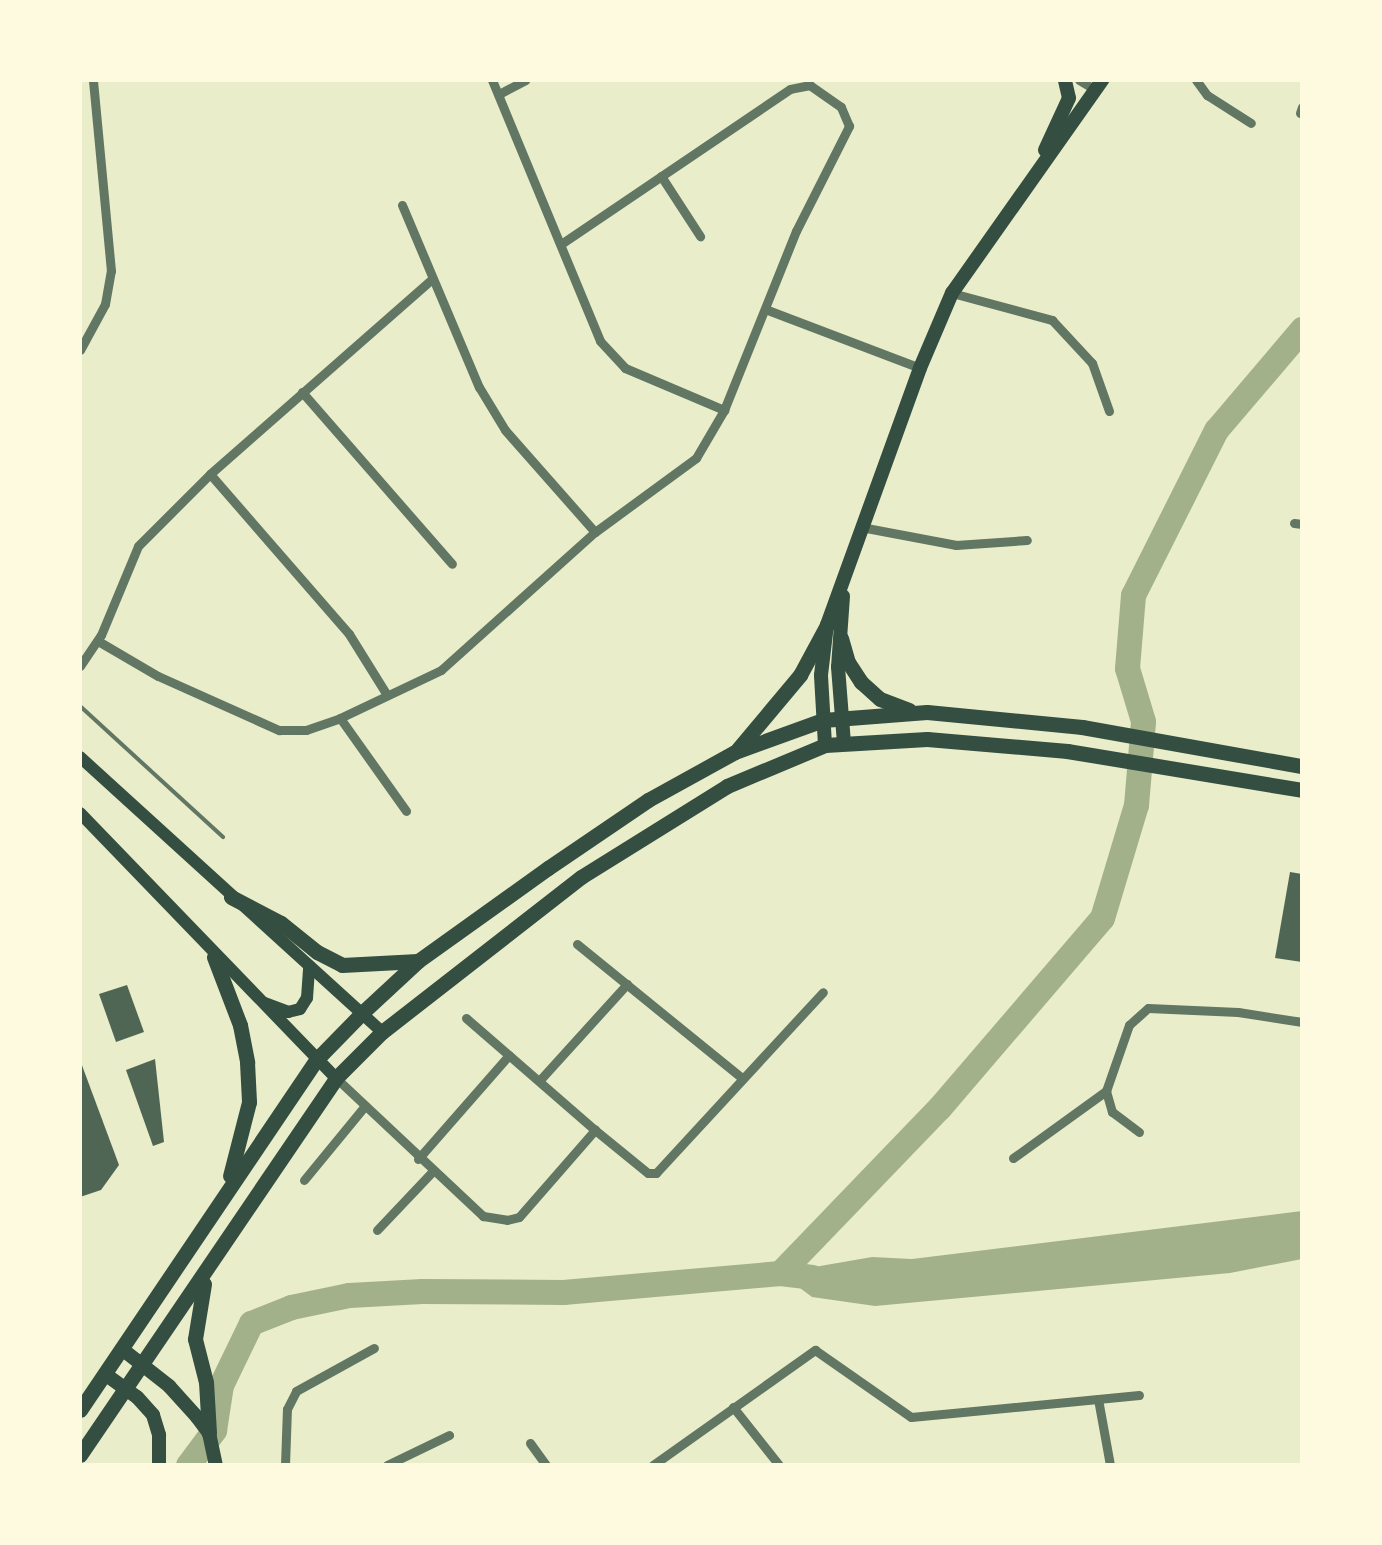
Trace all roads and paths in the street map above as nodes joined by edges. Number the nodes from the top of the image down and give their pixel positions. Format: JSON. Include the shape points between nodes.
{"nodes":[{"id":1,"x":94,"y":80,"type":"edge"},
{"id":2,"x":492,"y":80,"type":"edge"},
{"id":3,"x":525,"y":80,"type":"edge"},
{"id":4,"x":1065,"y":80,"type":"edge"},
{"id":5,"x":1079,"y":80,"type":"edge"},
{"id":6,"x":1196,"y":80,"type":"edge"},
{"id":7,"x":1098,"y":85,"type":"edge"},
{"id":8,"x":499,"y":94,"type":"junction"},
{"id":9,"x":1251,"y":123,"type":"dead end"},
{"id":10,"x":661,"y":176,"type":"junction"},
{"id":11,"x":1030,"y":183,"type":"junction"},
{"id":12,"x":402,"y":205,"type":"dead end"},
{"id":13,"x":700,"y":236,"type":"dead end"},
{"id":14,"x":560,"y":244,"type":"junction"},
{"id":15,"x":430,"y":280,"type":"junction"},
{"id":16,"x":952,"y":293,"type":"junction"},
{"id":17,"x":765,"y":309,"type":"junction"},
{"id":18,"x":80,"y":350,"type":"edge"},
{"id":19,"x":920,"y":368,"type":"junction"},
{"id":20,"x":302,"y":392,"type":"junction"},
{"id":21,"x":724,"y":410,"type":"junction"},
{"id":22,"x":1108,"y":411,"type":"dead end"},
{"id":23,"x":210,"y":474,"type":"junction"},
{"id":24,"x":861,"y":527,"type":"junction"},
{"id":25,"x":595,"y":532,"type":"junction"},
{"id":26,"x":1028,"y":540,"type":"dead end"},
{"id":27,"x":452,"y":564,"type":"dead end"},
{"id":28,"x":845,"y":576,"type":"junction"},
{"id":29,"x":827,"y":625,"type":"junction"},
{"id":30,"x":841,"y":638,"type":"junction"},
{"id":31,"x":98,"y":641,"type":"junction"},
{"id":32,"x":80,"y":666,"type":"edge"},
{"id":33,"x":387,"y":695,"type":"junction"},
{"id":34,"x":80,"y":706,"type":"edge"},
{"id":35,"x":927,"y":712,"type":"junction"},
{"id":36,"x":340,"y":718,"type":"junction"},
{"id":37,"x":841,"y":718,"type":"junction"},
{"id":38,"x":823,"y":720,"type":"junction"},
{"id":39,"x":844,"y":744,"type":"junction"},
{"id":40,"x":824,"y":745,"type":"junction"},
{"id":41,"x":735,"y":752,"type":"junction"},
{"id":42,"x":80,"y":757,"type":"edge"},
{"id":43,"x":1302,"y":766,"type":"edge"},
{"id":44,"x":1302,"y":790,"type":"edge"},
{"id":45,"x":406,"y":810,"type":"dead end"},
{"id":46,"x":80,"y":813,"type":"edge"},
{"id":47,"x":223,"y":837,"type":"dead end"},
{"id":48,"x":231,"y":897,"type":"junction"},
{"id":49,"x":576,"y":944,"type":"dead end"},
{"id":50,"x":214,"y":957,"type":"junction"},
{"id":51,"x":418,"y":961,"type":"junction"},
{"id":52,"x":309,"y":966,"type":"junction"},
{"id":53,"x":627,"y":984,"type":"junction"},
{"id":54,"x":823,"y":992,"type":"dead end"},
{"id":55,"x":258,"y":1000,"type":"junction"},
{"id":56,"x":363,"y":1012,"type":"junction"},
{"id":57,"x":466,"y":1018,"type":"dead end"},
{"id":58,"x":1302,"y":1022,"type":"edge"},
{"id":59,"x":382,"y":1032,"type":"junction"},
{"id":60,"x":509,"y":1055,"type":"junction"},
{"id":61,"x":316,"y":1059,"type":"junction"},
{"id":62,"x":336,"y":1078,"type":"junction"},
{"id":63,"x":742,"y":1078,"type":"junction"},
{"id":64,"x":539,"y":1080,"type":"junction"},
{"id":65,"x":1106,"y":1091,"type":"junction"},
{"id":66,"x":364,"y":1106,"type":"junction"},
{"id":67,"x":595,"y":1130,"type":"junction"},
{"id":68,"x":1140,"y":1132,"type":"dead end"},
{"id":69,"x":1013,"y":1158,"type":"dead end"},
{"id":70,"x":418,"y":1159,"type":"junction"},
{"id":71,"x":432,"y":1172,"type":"junction"},
{"id":72,"x":304,"y":1180,"type":"dead end"},
{"id":73,"x":227,"y":1190,"type":"junction"},
{"id":74,"x":377,"y":1230,"type":"dead end"},
{"id":75,"x":216,"y":1257,"type":"junction"},
{"id":76,"x":374,"y":1348,"type":"dead end"},
{"id":77,"x":122,"y":1349,"type":"junction"},
{"id":78,"x":143,"y":1363,"type":"junction"},
{"id":79,"x":105,"y":1374,"type":"junction"},
{"id":80,"x":126,"y":1388,"type":"junction"},
{"id":81,"x":1139,"y":1395,"type":"dead end"},
{"id":82,"x":1098,"y":1399,"type":"junction"},
{"id":83,"x":732,"y":1407,"type":"junction"},
{"id":84,"x":80,"y":1410,"type":"edge"},
{"id":85,"x":209,"y":1432,"type":"junction"},
{"id":86,"x":449,"y":1434,"type":"dead end"},
{"id":87,"x":530,"y":1443,"type":"dead end"},
{"id":88,"x":80,"y":1455,"type":"edge"},
{"id":89,"x":159,"y":1464,"type":"edge"},
{"id":90,"x":216,"y":1465,"type":"edge"},
{"id":91,"x":285,"y":1465,"type":"edge"},
{"id":92,"x":387,"y":1465,"type":"edge"},
{"id":93,"x":546,"y":1465,"type":"edge"},
{"id":94,"x":653,"y":1465,"type":"edge"},
{"id":95,"x":779,"y":1465,"type":"edge"},
{"id":96,"x":1110,"y":1465,"type":"edge"}],
"edges":[{"from":1,"to":18,"type":"street","via":[[110,271],[105,304]]},
{"from":2,"to":8,"type":"street"},
{"from":3,"to":8,"type":"street"},
{"from":4,"to":11,"type":"main road","via":[[1069,98]]},
{"from":5,"to":7,"type":"street"},
{"from":6,"to":9,"type":"street"},
{"from":7,"to":11,"type":"main road"},
{"from":8,"to":14,"type":"street"},
{"from":10,"to":13,"type":"street"},
{"from":10,"to":14,"type":"street"},
{"from":10,"to":17,"type":"street","via":[[790,88],[810,85],[841,107],[849,126]]},
{"from":11,"to":16,"type":"main road"},
{"from":12,"to":15,"type":"street"},
{"from":14,"to":21,"type":"street","via":[[600,340],[625,368]]},
{"from":15,"to":20,"type":"street"},
{"from":15,"to":25,"type":"street","via":[[505,430]]},
{"from":16,"to":19,"type":"main road"},
{"from":16,"to":22,"type":"street","via":[[1052,320],[1092,363]]},
{"from":17,"to":19,"type":"street"},
{"from":17,"to":21,"type":"street"},
{"from":19,"to":24,"type":"main road"},
{"from":20,"to":23,"type":"street"},
{"from":20,"to":27,"type":"street"},
{"from":21,"to":25,"type":"street","via":[[696,458]]},
{"from":23,"to":31,"type":"street","via":[[138,546]]},
{"from":23,"to":33,"type":"street","via":[[354,641]]},
{"from":24,"to":26,"type":"street","via":[[956,546]]},
{"from":24,"to":28,"type":"main road"},
{"from":25,"to":33,"type":"street","via":[[441,670]]},
{"from":28,"to":29,"type":"main road"},
{"from":28,"to":30,"type":"main road"},
{"from":29,"to":38,"type":"main road"},
{"from":29,"to":41,"type":"highway","via":[[800,675]]},
{"from":30,"to":35,"type":"highway","via":[[861,682],[902,709]]},
{"from":30,"to":37,"type":"main road"},
{"from":31,"to":32,"type":"street"},
{"from":31,"to":36,"type":"street","via":[[278,730],[306,730]]},
{"from":33,"to":36,"type":"street"},
{"from":34,"to":47,"type":"lane"},
{"from":35,"to":37,"type":"highway"},
{"from":35,"to":43,"type":"highway","via":[[1082,727]]},
{"from":36,"to":45,"type":"street"},
{"from":37,"to":38,"type":"highway"},
{"from":37,"to":39,"type":"main road"},
{"from":38,"to":40,"type":"main road"},
{"from":38,"to":41,"type":"highway"},
{"from":39,"to":40,"type":"highway"},
{"from":39,"to":44,"type":"highway","via":[[927,740],[1066,751]]},
{"from":40,"to":59,"type":"highway","via":[[726,786],[581,877]]},
{"from":41,"to":51,"type":"highway","via":[[617,821]]},
{"from":42,"to":48,"type":"main road"},
{"from":46,"to":50,"type":"main road"},
{"from":48,"to":51,"type":"highway","via":[[342,965]]},
{"from":48,"to":52,"type":"main road"},
{"from":49,"to":53,"type":"street"},
{"from":50,"to":55,"type":"main road"},
{"from":50,"to":73,"type":"highway","via":[[248,1062],[249,1102]]},
{"from":51,"to":56,"type":"highway"},
{"from":52,"to":55,"type":"main road","via":[[300,1008],[288,1012]]},
{"from":52,"to":56,"type":"main road"},
{"from":53,"to":63,"type":"street"},
{"from":53,"to":64,"type":"street"},
{"from":54,"to":63,"type":"street"},
{"from":55,"to":61,"type":"main road"},
{"from":56,"to":59,"type":"main road"},
{"from":56,"to":61,"type":"highway"},
{"from":57,"to":60,"type":"street"},
{"from":58,"to":65,"type":"street","via":[[1148,1008],[1129,1025]]},
{"from":59,"to":62,"type":"highway"},
{"from":60,"to":64,"type":"street"},
{"from":60,"to":70,"type":"street"},
{"from":61,"to":62,"type":"main road"},
{"from":61,"to":73,"type":"highway"},
{"from":62,"to":66,"type":"street"},
{"from":62,"to":75,"type":"highway"},
{"from":63,"to":67,"type":"street","via":[[663,1168],[648,1173]]},
{"from":64,"to":67,"type":"street"},
{"from":65,"to":68,"type":"street","via":[[1112,1112]]},
{"from":65,"to":69,"type":"street"},
{"from":66,"to":70,"type":"street"},
{"from":66,"to":72,"type":"street"},
{"from":67,"to":71,"type":"street","via":[[519,1217],[483,1216]]},
{"from":70,"to":71,"type":"street"},
{"from":71,"to":74,"type":"street"},
{"from":73,"to":77,"type":"highway"},
{"from":75,"to":78,"type":"highway"},
{"from":75,"to":85,"type":"highway","via":[[200,1296],[194,1339]]},
{"from":76,"to":91,"type":"street","via":[[296,1392],[287,1409]]},
{"from":77,"to":78,"type":"main road"},
{"from":77,"to":79,"type":"highway"},
{"from":78,"to":80,"type":"highway"},
{"from":78,"to":85,"type":"main road"},
{"from":79,"to":80,"type":"main road"},
{"from":79,"to":84,"type":"highway"},
{"from":80,"to":88,"type":"highway"},
{"from":80,"to":89,"type":"main road","via":[[153,1416]]},
{"from":81,"to":82,"type":"street"},
{"from":82,"to":83,"type":"street","via":[[911,1417],[814,1350]]},
{"from":82,"to":96,"type":"street"},
{"from":83,"to":94,"type":"street"},
{"from":83,"to":95,"type":"street"},
{"from":85,"to":90,"type":"main road"},
{"from":86,"to":92,"type":"street"},
{"from":87,"to":93,"type":"street"}]}
